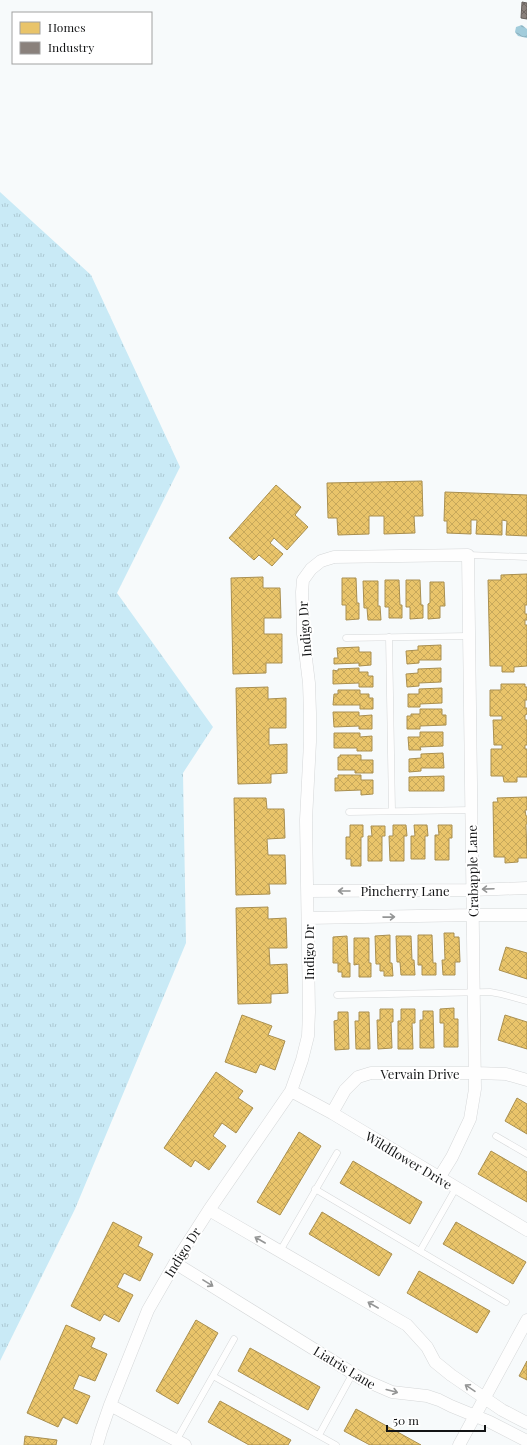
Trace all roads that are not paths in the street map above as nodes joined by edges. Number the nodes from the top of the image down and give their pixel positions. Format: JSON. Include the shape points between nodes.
{"nodes":[{"id":1,"x":468,"y":555,"type":"junction"},
{"id":2,"x":527,"y":557,"type":"edge"},
{"id":3,"x":468,"y":636,"type":"junction"},
{"id":4,"x":389,"y":637,"type":"junction"},
{"id":5,"x":346,"y":638,"type":"dead end"},
{"id":6,"x":472,"y":810,"type":"junction"},
{"id":7,"x":392,"y":811,"type":"junction"},
{"id":8,"x":349,"y":812,"type":"dead end"},
{"id":9,"x":527,"y":888,"type":"edge"},
{"id":10,"x":472,"y":890,"type":"junction"},
{"id":11,"x":308,"y":891,"type":"junction"},
{"id":12,"x":473,"y":915,"type":"junction"},
{"id":13,"x":527,"y":915,"type":"edge"},
{"id":14,"x":308,"y":918,"type":"junction"},
{"id":15,"x":475,"y":992,"type":"junction"},
{"id":16,"x":338,"y":995,"type":"dead end"},
{"id":17,"x":527,"y":1001,"type":"edge"},
{"id":18,"x":476,"y":1073,"type":"junction"},
{"id":19,"x":527,"y":1080,"type":"edge"},
{"id":20,"x":291,"y":1091,"type":"junction"},
{"id":21,"x":332,"y":1114,"type":"junction"},
{"id":22,"x":496,"y":1136,"type":"dead end"},
{"id":23,"x":337,"y":1153,"type":"dead end"},
{"id":24,"x":527,"y":1154,"type":"edge"},
{"id":25,"x":439,"y":1178,"type":"junction"},
{"id":26,"x":456,"y":1188,"type":"junction"},
{"id":27,"x":316,"y":1189,"type":"junction"},
{"id":28,"x":209,"y":1210,"type":"junction"},
{"id":29,"x":527,"y":1230,"type":"edge"},
{"id":30,"x":420,"y":1250,"type":"junction"},
{"id":31,"x":280,"y":1251,"type":"junction"},
{"id":32,"x":174,"y":1263,"type":"junction"},
{"id":33,"x":506,"y":1302,"type":"dead end"},
{"id":34,"x":527,"y":1320,"type":"edge"},
{"id":35,"x":234,"y":1339,"type":"dead end"},
{"id":36,"x":353,"y":1373,"type":"junction"},
{"id":37,"x":213,"y":1376,"type":"junction"},
{"id":38,"x":485,"y":1398,"type":"junction"},
{"id":39,"x":110,"y":1405,"type":"junction"},
{"id":40,"x":475,"y":1415,"type":"junction"},
{"id":41,"x":527,"y":1423,"type":"edge"},
{"id":42,"x":319,"y":1435,"type":"junction"},
{"id":43,"x":527,"y":1441,"type":"edge"},
{"id":44,"x":178,"y":1443,"type":"edge"},
{"id":45,"x":97,"y":1445,"type":"edge"},
{"id":46,"x":336,"y":1445,"type":"edge"},
{"id":47,"x":459,"y":1445,"type":"edge"}],
"edges":[{"from":1,"to":2,"type":"lane"},
{"from":1,"to":3,"type":"street","name":"Crabapple Lane"},
{"from":1,"to":11,"type":"street","name":"Indigo Dr","via":[[334,557],[321,560],[303,580],[303,634],[310,713],[306,820]]},
{"from":3,"to":4,"type":"lane"},
{"from":3,"to":6,"type":"street","name":"Crabapple Lane"},
{"from":4,"to":5,"type":"lane"},
{"from":4,"to":7,"type":"lane"},
{"from":6,"to":7,"type":"lane"},
{"from":6,"to":10,"type":"street","name":"Crabapple Lane"},
{"from":7,"to":8,"type":"lane"},
{"from":9,"to":10,"type":"street","name":"Pincherry Lane","one_way":true},
{"from":10,"to":11,"type":"street","name":"Pincherry Lane","one_way":true},
{"from":10,"to":12,"type":"street","name":"Crabapple Lane"},
{"from":11,"to":14,"type":"street","name":"Indigo Dr"},
{"from":12,"to":13,"type":"street","name":"Pincherry Lane"},
{"from":14,"to":12,"type":"street","name":"Pincherry Lane","one_way":true},
{"from":12,"to":15,"type":"street","name":"Crabapple Lane"},
{"from":14,"to":20,"type":"street","name":"Indigo Dr","via":[[308,1036]]},
{"from":15,"to":16,"type":"lane"},
{"from":15,"to":17,"type":"lane","via":[[501,994]]},
{"from":15,"to":18,"type":"street","name":"Crabapple Lane"},
{"from":18,"to":19,"type":"street","name":"Vervain Drive","via":[[506,1074]]},
{"from":18,"to":21,"type":"street","name":"Vervain Drive","via":[[371,1073],[358,1077],[344,1090]]},
{"from":18,"to":25,"type":"street","name":"Crabapple Lane","via":[[470,1119],[464,1135]]},
{"from":20,"to":21,"type":"street","name":"Wildflower Drive"},
{"from":20,"to":28,"type":"street","name":"Indigo Dr"},
{"from":21,"to":25,"type":"street","name":"Wildflower Drive"},
{"from":22,"to":24,"type":"lane"},
{"from":23,"to":27,"type":"lane"},
{"from":25,"to":26,"type":"street","name":"Wildflower Drive"},
{"from":26,"to":29,"type":"street","name":"Wildflower Drive"},
{"from":26,"to":30,"type":"lane"},
{"from":27,"to":30,"type":"lane"},
{"from":27,"to":31,"type":"lane"},
{"from":31,"to":28,"type":"street","one_way":true},
{"from":28,"to":32,"type":"street","name":"Indigo Dr"},
{"from":30,"to":33,"type":"lane"},
{"from":38,"to":31,"type":"street","one_way":true,"via":[[435,1362],[427,1348],[407,1325]]},
{"from":32,"to":36,"type":"street","name":"Liatris Lane","one_way":true},
{"from":32,"to":39,"type":"street","name":"Indigo Dr","via":[[148,1310]]},
{"from":34,"to":38,"type":"street"},
{"from":35,"to":37,"type":"lane"},
{"from":36,"to":40,"type":"street","name":"Liatris Lane","one_way":true,"via":[[392,1392],[427,1396]]},
{"from":36,"to":42,"type":"lane"},
{"from":37,"to":42,"type":"lane"},
{"from":37,"to":44,"type":"lane"},
{"from":38,"to":40,"type":"street"},
{"from":38,"to":41,"type":"street"},
{"from":39,"to":44,"type":"street"},
{"from":39,"to":45,"type":"street","name":"Indigo Dr"},
{"from":40,"to":43,"type":"street","name":"Liatris Lane"},
{"from":40,"to":47,"type":"street"},
{"from":42,"to":46,"type":"lane"}]}
